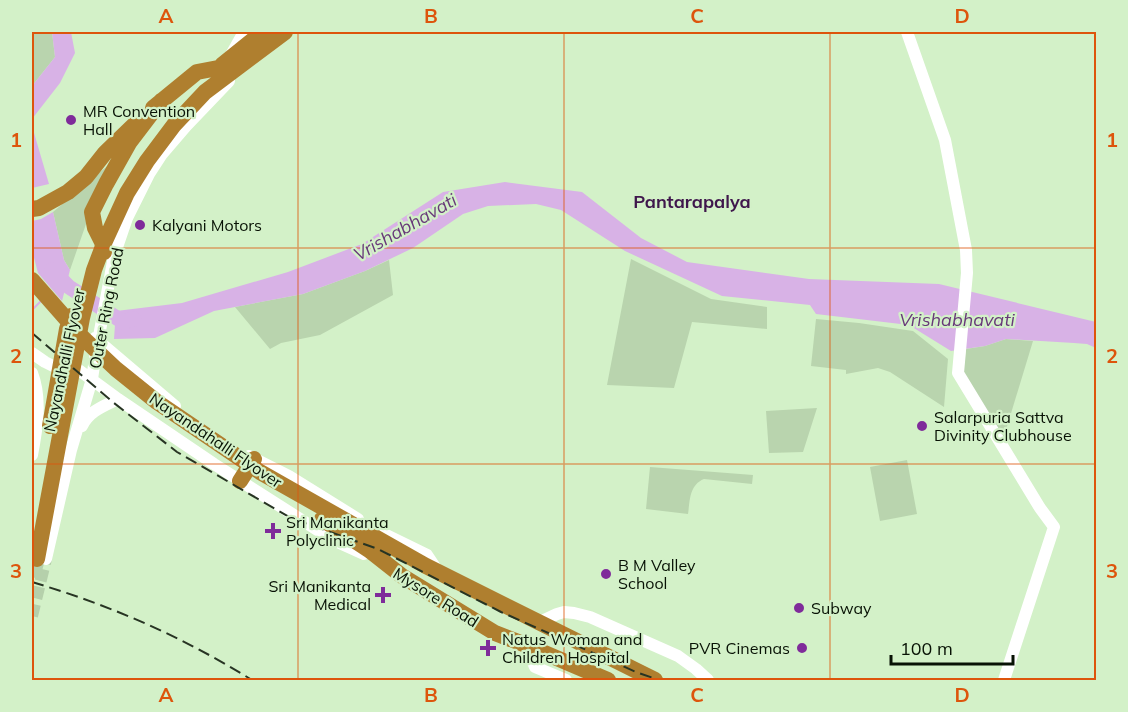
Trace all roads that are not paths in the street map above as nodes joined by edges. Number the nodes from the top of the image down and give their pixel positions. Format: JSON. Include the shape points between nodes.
{"nodes":[{"id":1,"x":244,"y":32,"type":"edge"},
{"id":2,"x":263,"y":32,"type":"edge"},
{"id":3,"x":285,"y":32,"type":"edge"},
{"id":4,"x":907,"y":32,"type":"edge"},
{"id":5,"x":227,"y":66,"type":"junction"},
{"id":6,"x":161,"y":101,"type":"junction"},
{"id":7,"x":143,"y":159,"type":"joint"},
{"id":8,"x":32,"y":209,"type":"edge"},
{"id":9,"x":32,"y":272,"type":"edge"},
{"id":10,"x":32,"y":280,"type":"edge"},
{"id":11,"x":44,"y":291,"type":"edge"},
{"id":12,"x":103,"y":293,"type":"junction"},
{"id":13,"x":95,"y":330,"type":"junction"},
{"id":14,"x":32,"y":353,"type":"edge"},
{"id":15,"x":76,"y":368,"type":"junction"},
{"id":16,"x":32,"y":374,"type":"edge"},
{"id":17,"x":92,"y":379,"type":"junction"},
{"id":18,"x":118,"y":399,"type":"junction"},
{"id":19,"x":33,"y":450,"type":"edge"},
{"id":20,"x":70,"y":450,"type":"junction"},
{"id":21,"x":252,"y":473,"type":"junction"},
{"id":22,"x":46,"y":507,"type":"junction"},
{"id":23,"x":32,"y":522,"type":"edge"},
{"id":24,"x":41,"y":559,"type":"tunnel mouth"},
{"id":25,"x":387,"y":566,"type":"junction"},
{"id":26,"x":433,"y":569,"type":"joint"},
{"id":27,"x":540,"y":622,"type":"junction"},
{"id":28,"x":526,"y":645,"type":"junction"},
{"id":29,"x":566,"y":681,"type":"edge"},
{"id":30,"x":608,"y":681,"type":"edge"},
{"id":31,"x":655,"y":681,"type":"edge"},
{"id":32,"x":708,"y":681,"type":"edge"},
{"id":33,"x":1004,"y":681,"type":"edge"}],
"edges":[{"from":1,"to":5,"type":"street"},
{"from":2,"to":5,"type":"highway","name":"Outer Ring Road"},
{"from":3,"to":5,"type":"highway","name":"Outer Ring Road"},
{"from":4,"to":33,"type":"street","via":[[945,140],[966,250],[958,373],[1054,527]]},
{"from":5,"to":6,"type":"highway","via":[[197,72]]},
{"from":5,"to":7,"type":"highway","name":"Outer Ring Road"},
{"from":5,"to":12,"type":"street","name":"Outer Ring Road","via":[[231,79],[186,126],[149,174],[127,218]]},
{"from":6,"to":8,"type":"highway","via":[[105,153],[86,177],[68,192]]},
{"from":6,"to":12,"type":"highway","via":[[129,143],[92,212],[104,252]]},
{"from":7,"to":22,"type":"highway","name":"Nayandhalli Flyover","via":[[117,190],[94,237],[67,329]]},
{"from":9,"to":11,"type":"street","name":"Mysore Road"},
{"from":10,"to":21,"type":"highway","name":"Nayandahalli Flyover","via":[[116,369]]},
{"from":11,"to":13,"type":"street","name":"Mysore Road"},
{"from":11,"to":21,"type":"highway","name":"Nayandahalli Flyover","via":[[88,352],[154,411]]},
{"from":12,"to":13,"type":"highway"},
{"from":13,"to":15,"type":"highway"},
{"from":13,"to":17,"type":"street","name":"Outer Ring Road"},
{"from":13,"to":21,"type":"street","name":"Mysore Road","via":[[182,412],[227,445]]},
{"from":14,"to":15,"type":"street","via":[[53,366]]},
{"from":15,"to":17,"type":"street","name":"Mysore Road"},
{"from":16,"to":19,"type":"street","via":[[38,410]]},
{"from":17,"to":18,"type":"street","name":"Mysore Road"},
{"from":17,"to":20,"type":"street","name":"Outer Ring Road"},
{"from":18,"to":20,"type":"street","via":[[85,420]]},
{"from":18,"to":21,"type":"street","name":"Mysore Road"},
{"from":20,"to":22,"type":"street","name":"Outer Ring Road"},
{"from":21,"to":25,"type":"highway","name":"Nayandahalli Flyover"},
{"from":21,"to":25,"type":"street","name":"Mysore Road","via":[[333,540]]},
{"from":21,"to":26,"type":"highway","name":"Nayandahalli Flyover"},
{"from":22,"to":23,"type":"highway","name":"Outer Ring Road"},
{"from":22,"to":24,"type":"highway","name":"Outer Ring Road"},
{"from":25,"to":28,"type":"highway","name":"Mysore Road","via":[[495,633]]},
{"from":26,"to":27,"type":"highway","name":"Mysore Road"},
{"from":27,"to":31,"type":"highway","name":"Mysore Road"},
{"from":27,"to":32,"type":"street","via":[[564,612],[590,617],[678,656]]},
{"from":28,"to":29,"type":"street","via":[[535,668]]},
{"from":28,"to":30,"type":"highway","name":"Mysore Road"}]}
